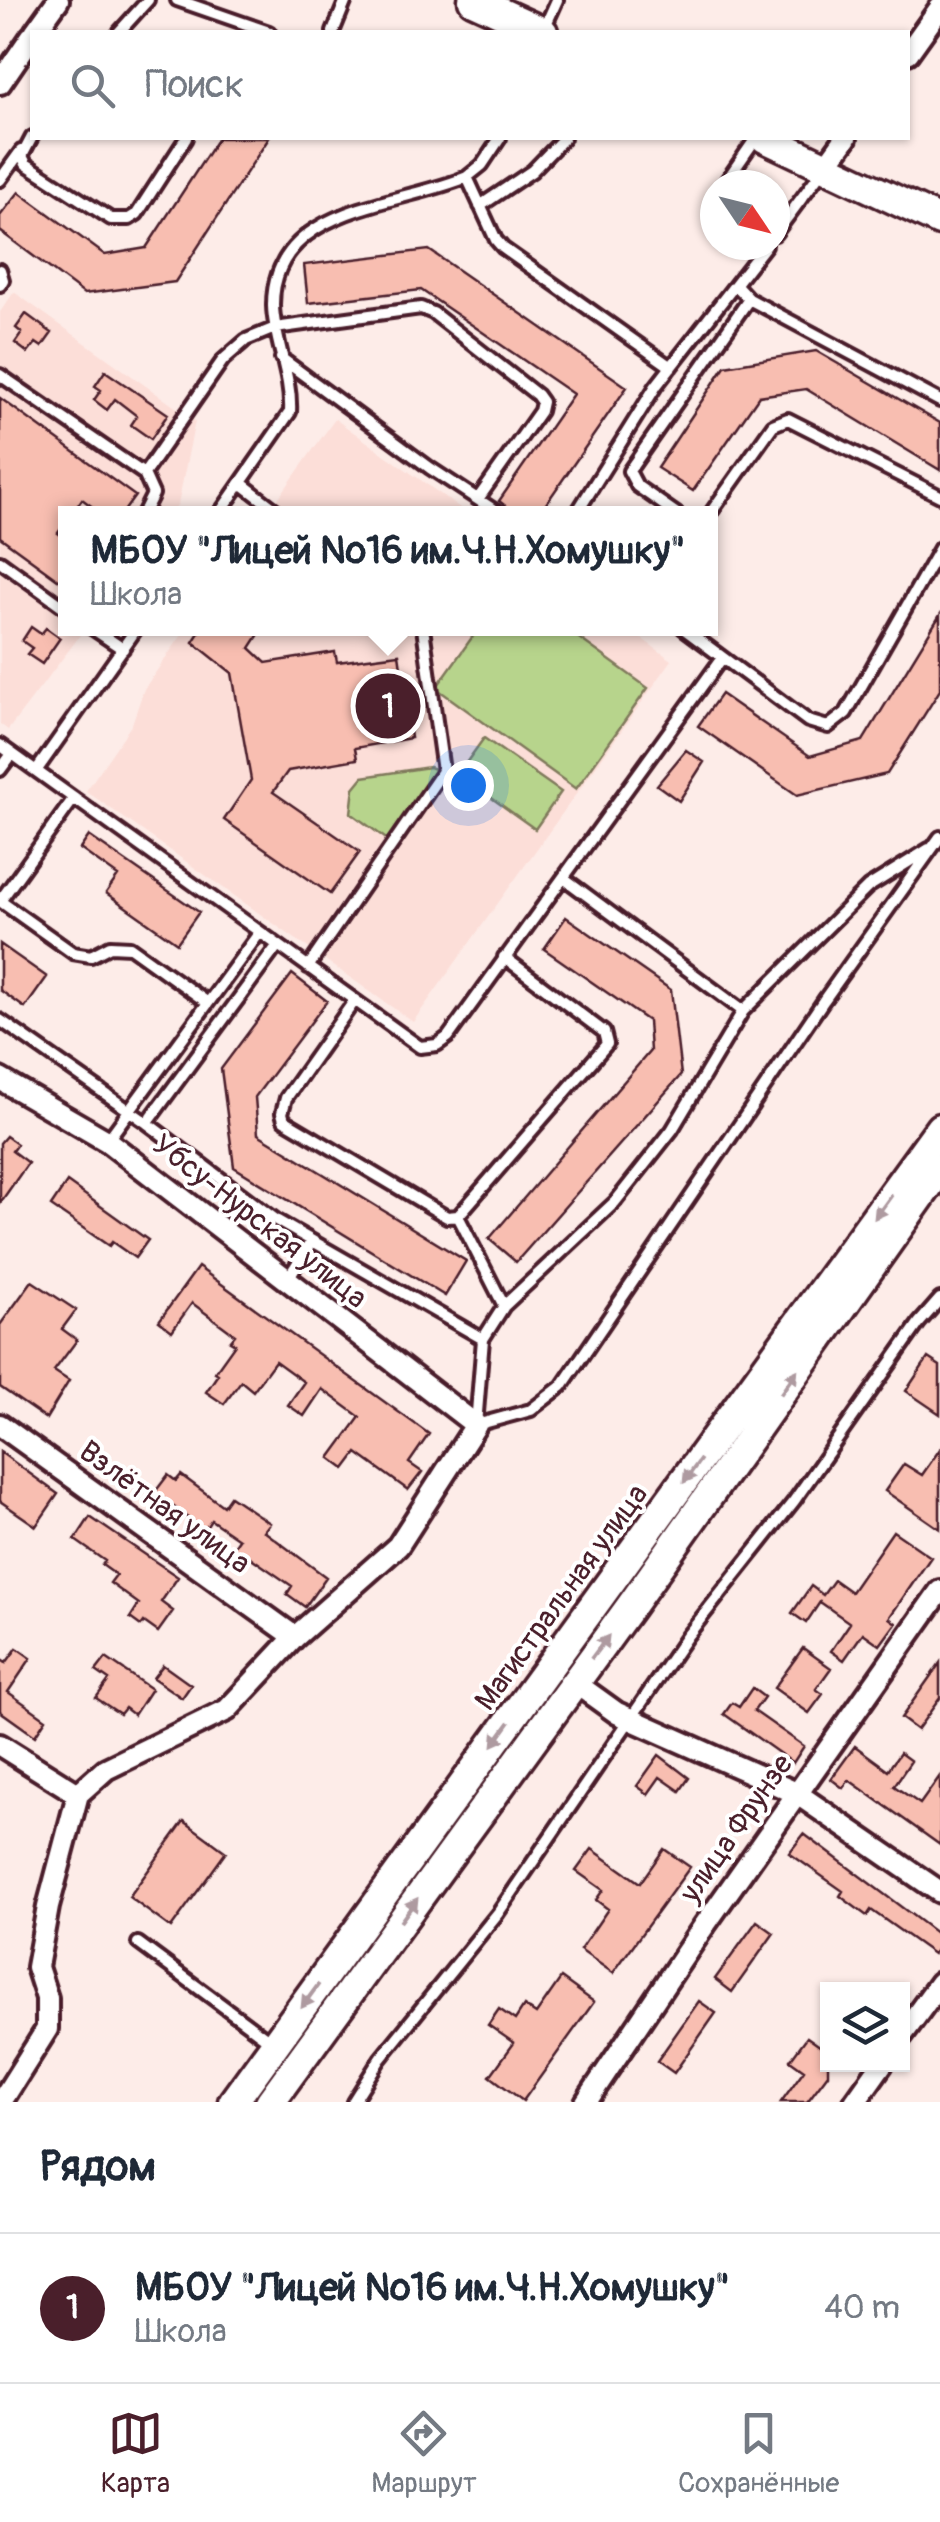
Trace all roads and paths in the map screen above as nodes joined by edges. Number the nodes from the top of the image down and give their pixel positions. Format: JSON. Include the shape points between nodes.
{"nodes":[{"id":1,"x":58,"y":0,"type":"edge"},
{"id":2,"x":148,"y":0,"type":"edge"},
{"id":3,"x":177,"y":0,"type":"edge"},
{"id":4,"x":346,"y":0,"type":"edge"},
{"id":5,"x":473,"y":0,"type":"edge"},
{"id":6,"x":557,"y":0,"type":"edge"},
{"id":7,"x":940,"y":8,"type":"edge"},
{"id":8,"x":37,"y":30,"type":"edge"},
{"id":9,"x":120,"y":30,"type":"edge"},
{"id":10,"x":251,"y":30,"type":"edge"},
{"id":11,"x":333,"y":30,"type":"edge"},
{"id":12,"x":538,"y":30,"type":"edge"},
{"id":13,"x":543,"y":30,"type":"edge"},
{"id":14,"x":30,"y":40,"type":"edge"},
{"id":15,"x":910,"y":50,"type":"edge"},
{"id":16,"x":0,"y":84,"type":"edge"},
{"id":17,"x":185,"y":140,"type":"edge"},
{"id":18,"x":499,"y":140,"type":"edge"},
{"id":19,"x":562,"y":140,"type":"edge"},
{"id":20,"x":755,"y":140,"type":"edge"},
{"id":21,"x":769,"y":140,"type":"edge"},
{"id":22,"x":845,"y":140,"type":"edge"},
{"id":23,"x":29,"y":142,"type":"edge"},
{"id":24,"x":825,"y":167,"type":"junction"},
{"id":25,"x":734,"y":170,"type":"edge"},
{"id":26,"x":467,"y":177,"type":"junction"},
{"id":27,"x":0,"y":180,"type":"edge"},
{"id":28,"x":480,"y":206,"type":"junction"},
{"id":29,"x":930,"y":212,"type":"edge"},
{"id":30,"x":790,"y":214,"type":"edge"},
{"id":31,"x":755,"y":260,"type":"edge"},
{"id":32,"x":0,"y":270,"type":"edge"},
{"id":33,"x":0,"y":285,"type":"edge"},
{"id":34,"x":736,"y":285,"type":"junction"},
{"id":35,"x":749,"y":299,"type":"junction"},
{"id":36,"x":275,"y":328,"type":"junction"},
{"id":37,"x":281,"y":358,"type":"junction"},
{"id":38,"x":670,"y":367,"type":"junction"},
{"id":39,"x":0,"y":375,"type":"edge"},
{"id":40,"x":940,"y":401,"type":"edge"},
{"id":41,"x":144,"y":474,"type":"junction"},
{"id":42,"x":241,"y":483,"type":"junction"},
{"id":43,"x":940,"y":496,"type":"edge"},
{"id":44,"x":478,"y":499,"type":"junction"},
{"id":45,"x":147,"y":506,"type":"edge"},
{"id":46,"x":225,"y":506,"type":"edge"},
{"id":47,"x":271,"y":506,"type":"edge"},
{"id":48,"x":488,"y":506,"type":"edge"},
{"id":49,"x":581,"y":506,"type":"edge"},
{"id":50,"x":665,"y":506,"type":"edge"},
{"id":51,"x":716,"y":506,"type":"edge"},
{"id":52,"x":940,"y":548,"type":"edge"},
{"id":53,"x":0,"y":561,"type":"edge"},
{"id":54,"x":58,"y":602,"type":"edge"},
{"id":55,"x":104,"y":636,"type":"edge"},
{"id":56,"x":132,"y":636,"type":"edge"},
{"id":57,"x":425,"y":636,"type":"edge"},
{"id":58,"x":693,"y":636,"type":"edge"},
{"id":59,"x":123,"y":649,"type":"junction"},
{"id":60,"x":722,"y":658,"type":"junction"},
{"id":61,"x":0,"y":745,"type":"edge"},
{"id":62,"x":12,"y":754,"type":"junction"},
{"id":63,"x":0,"y":770,"type":"edge"},
{"id":64,"x":36,"y":770,"type":"junction"},
{"id":65,"x":74,"y":798,"type":"junction"},
{"id":66,"x":937,"y":842,"type":"edge"},
{"id":67,"x":565,"y":879,"type":"junction"},
{"id":68,"x":0,"y":901,"type":"edge"},
{"id":69,"x":260,"y":932,"type":"junction"},
{"id":70,"x":278,"y":945,"type":"junction"},
{"id":71,"x":504,"y":957,"type":"junction"},
{"id":72,"x":308,"y":967,"type":"junction"},
{"id":73,"x":355,"y":1000,"type":"junction"},
{"id":74,"x":208,"y":1003,"type":"junction"},
{"id":75,"x":743,"y":1010,"type":"junction"},
{"id":76,"x":0,"y":1020,"type":"edge"},
{"id":77,"x":0,"y":1079,"type":"edge"},
{"id":78,"x":129,"y":1110,"type":"junction"},
{"id":79,"x":147,"y":1123,"type":"junction"},
{"id":80,"x":940,"y":1128,"type":"edge"},
{"id":81,"x":107,"y":1142,"type":"junction"},
{"id":82,"x":940,"y":1169,"type":"edge"},
{"id":83,"x":458,"y":1216,"type":"junction"},
{"id":84,"x":312,"y":1242,"type":"junction"},
{"id":85,"x":287,"y":1280,"type":"junction"},
{"id":86,"x":940,"y":1299,"type":"edge"},
{"id":87,"x":504,"y":1306,"type":"junction"},
{"id":88,"x":483,"y":1339,"type":"junction"},
{"id":89,"x":0,"y":1425,"type":"edge"},
{"id":90,"x":476,"y":1425,"type":"junction"},
{"id":91,"x":940,"y":1591,"type":"edge"},
{"id":92,"x":296,"y":1637,"type":"junction"},
{"id":93,"x":574,"y":1682,"type":"junction"},
{"id":94,"x":633,"y":1720,"type":"junction"},
{"id":95,"x":0,"y":1744,"type":"edge"},
{"id":96,"x":796,"y":1793,"type":"junction"},
{"id":97,"x":78,"y":1794,"type":"junction"},
{"id":98,"x":940,"y":1892,"type":"edge"},
{"id":99,"x":138,"y":1943,"type":"dead end"},
{"id":100,"x":940,"y":1983,"type":"edge"},
{"id":101,"x":910,"y":2025,"type":"edge"},
{"id":102,"x":275,"y":2045,"type":"junction"},
{"id":103,"x":876,"y":2072,"type":"edge"},
{"id":104,"x":5,"y":2088,"type":"edge"},
{"id":105,"x":233,"y":2102,"type":"edge"},
{"id":106,"x":270,"y":2102,"type":"edge"},
{"id":107,"x":353,"y":2102,"type":"edge"},
{"id":108,"x":586,"y":2102,"type":"edge"},
{"id":109,"x":855,"y":2102,"type":"edge"}],
"edges":[{"from":1,"to":8,"type":"street"},
{"from":2,"to":9,"type":"lane"},
{"from":3,"to":10,"type":"lane"},
{"from":4,"to":11,"type":"lane"},
{"from":5,"to":12,"type":"main road"},
{"from":6,"to":13,"type":"lane"},
{"from":7,"to":15,"type":"street"},
{"from":14,"to":16,"type":"street"},
{"from":17,"to":23,"type":"lane","via":[[137,214],[121,220],[38,173],[22,156]]},
{"from":18,"to":26,"type":"lane"},
{"from":19,"to":28,"type":"lane","via":[[532,171]]},
{"from":20,"to":25,"type":"lane"},
{"from":21,"to":24,"type":"main road"},
{"from":22,"to":24,"type":"street"},
{"from":23,"to":27,"type":"lane"},
{"from":24,"to":29,"type":"main road"},
{"from":24,"to":30,"type":"lane"},
{"from":26,"to":28,"type":"lane"},
{"from":26,"to":36,"type":"lane","via":[[308,232],[278,274]]},
{"from":28,"to":38,"type":"lane","via":[[504,248]]},
{"from":31,"to":34,"type":"lane"},
{"from":32,"to":33,"type":"lane"},
{"from":34,"to":35,"type":"lane"},
{"from":34,"to":38,"type":"lane"},
{"from":35,"to":40,"type":"lane"},
{"from":35,"to":50,"type":"lane","via":[[630,470],[637,486]]},
{"from":36,"to":37,"type":"lane"},
{"from":36,"to":41,"type":"lane","via":[[223,360]]},
{"from":36,"to":44,"type":"lane","via":[[422,308],[537,395],[540,411]]},
{"from":37,"to":42,"type":"lane","via":[[290,412]]},
{"from":37,"to":44,"type":"lane"},
{"from":38,"to":49,"type":"lane"},
{"from":39,"to":41,"type":"lane"},
{"from":41,"to":45,"type":"lane","via":[[153,494]]},
{"from":42,"to":46,"type":"lane"},
{"from":42,"to":47,"type":"lane"},
{"from":43,"to":51,"type":"lane","via":[[788,419],[773,424]]},
{"from":44,"to":48,"type":"lane"},
{"from":52,"to":60,"type":"lane","via":[[838,722],[808,722]]},
{"from":53,"to":54,"type":"lane"},
{"from":55,"to":59,"type":"lane"},
{"from":56,"to":59,"type":"lane"},
{"from":57,"to":72,"type":"lane","via":[[443,771]]},
{"from":58,"to":60,"type":"lane"},
{"from":59,"to":64,"type":"lane"},
{"from":60,"to":67,"type":"lane"},
{"from":61,"to":62,"type":"lane"},
{"from":62,"to":63,"type":"lane"},
{"from":62,"to":64,"type":"lane"},
{"from":64,"to":65,"type":"lane"},
{"from":65,"to":68,"type":"lane"},
{"from":65,"to":69,"type":"lane"},
{"from":66,"to":75,"type":"lane","via":[[868,886]]},
{"from":66,"to":90,"type":"lane","via":[[562,1386],[531,1410]]},
{"from":67,"to":71,"type":"lane"},
{"from":67,"to":75,"type":"lane"},
{"from":68,"to":74,"type":"lane","via":[[72,953],[130,947]]},
{"from":69,"to":70,"type":"lane"},
{"from":69,"to":74,"type":"lane"},
{"from":70,"to":72,"type":"lane"},
{"from":70,"to":79,"type":"lane"},
{"from":71,"to":73,"type":"lane","via":[[437,1046],[420,1047]]},
{"from":71,"to":83,"type":"lane","via":[[604,1032],[608,1044]]},
{"from":72,"to":73,"type":"lane"},
{"from":73,"to":83,"type":"lane","via":[[282,1104],[284,1120],[447,1218]]},
{"from":74,"to":78,"type":"lane"},
{"from":75,"to":87,"type":"lane","via":[[672,1130],[614,1202]]},
{"from":76,"to":78,"type":"lane"},
{"from":77,"to":81,"type":"street","name":"Убсу-Нурская улица"},
{"from":78,"to":79,"type":"lane"},
{"from":78,"to":81,"type":"lane"},
{"from":79,"to":84,"type":"lane"},
{"from":80,"to":102,"type":"main road","name":"Магистральная улица","one_way":true},
{"from":81,"to":85,"type":"street","name":"Убсу-Нурская улица"},
{"from":93,"to":82,"type":"main road","name":"Магистральная улица","one_way":true},
{"from":83,"to":87,"type":"lane"},
{"from":84,"to":85,"type":"lane"},
{"from":84,"to":88,"type":"lane"},
{"from":85,"to":90,"type":"street","name":"Убсу-Нурская улица"},
{"from":86,"to":94,"type":"lane","via":[[688,1636]]},
{"from":87,"to":88,"type":"lane"},
{"from":88,"to":90,"type":"lane"},
{"from":89,"to":92,"type":"street","name":"Взлётная улица"},
{"from":90,"to":92,"type":"street","via":[[398,1546]]},
{"from":91,"to":96,"type":"street","name":"улица Фрунзе"},
{"from":92,"to":97,"type":"street","via":[[227,1710],[106,1768]]},
{"from":93,"to":94,"type":"street"},
{"from":106,"to":93,"type":"main road","name":"Магистральная улица","one_way":true},
{"from":94,"to":96,"type":"street"},
{"from":94,"to":107,"type":"lane","via":[[498,1913]]},
{"from":95,"to":97,"type":"street"},
{"from":96,"to":98,"type":"street"},
{"from":96,"to":108,"type":"street","name":"улица Фрунзе"},
{"from":97,"to":104,"type":"street","via":[[37,1967],[47,2029]]},
{"from":99,"to":102,"type":"lane"},
{"from":100,"to":101,"type":"street"},
{"from":102,"to":105,"type":"main road","name":"Магистральная улица"},
{"from":103,"to":109,"type":"street"}]}
